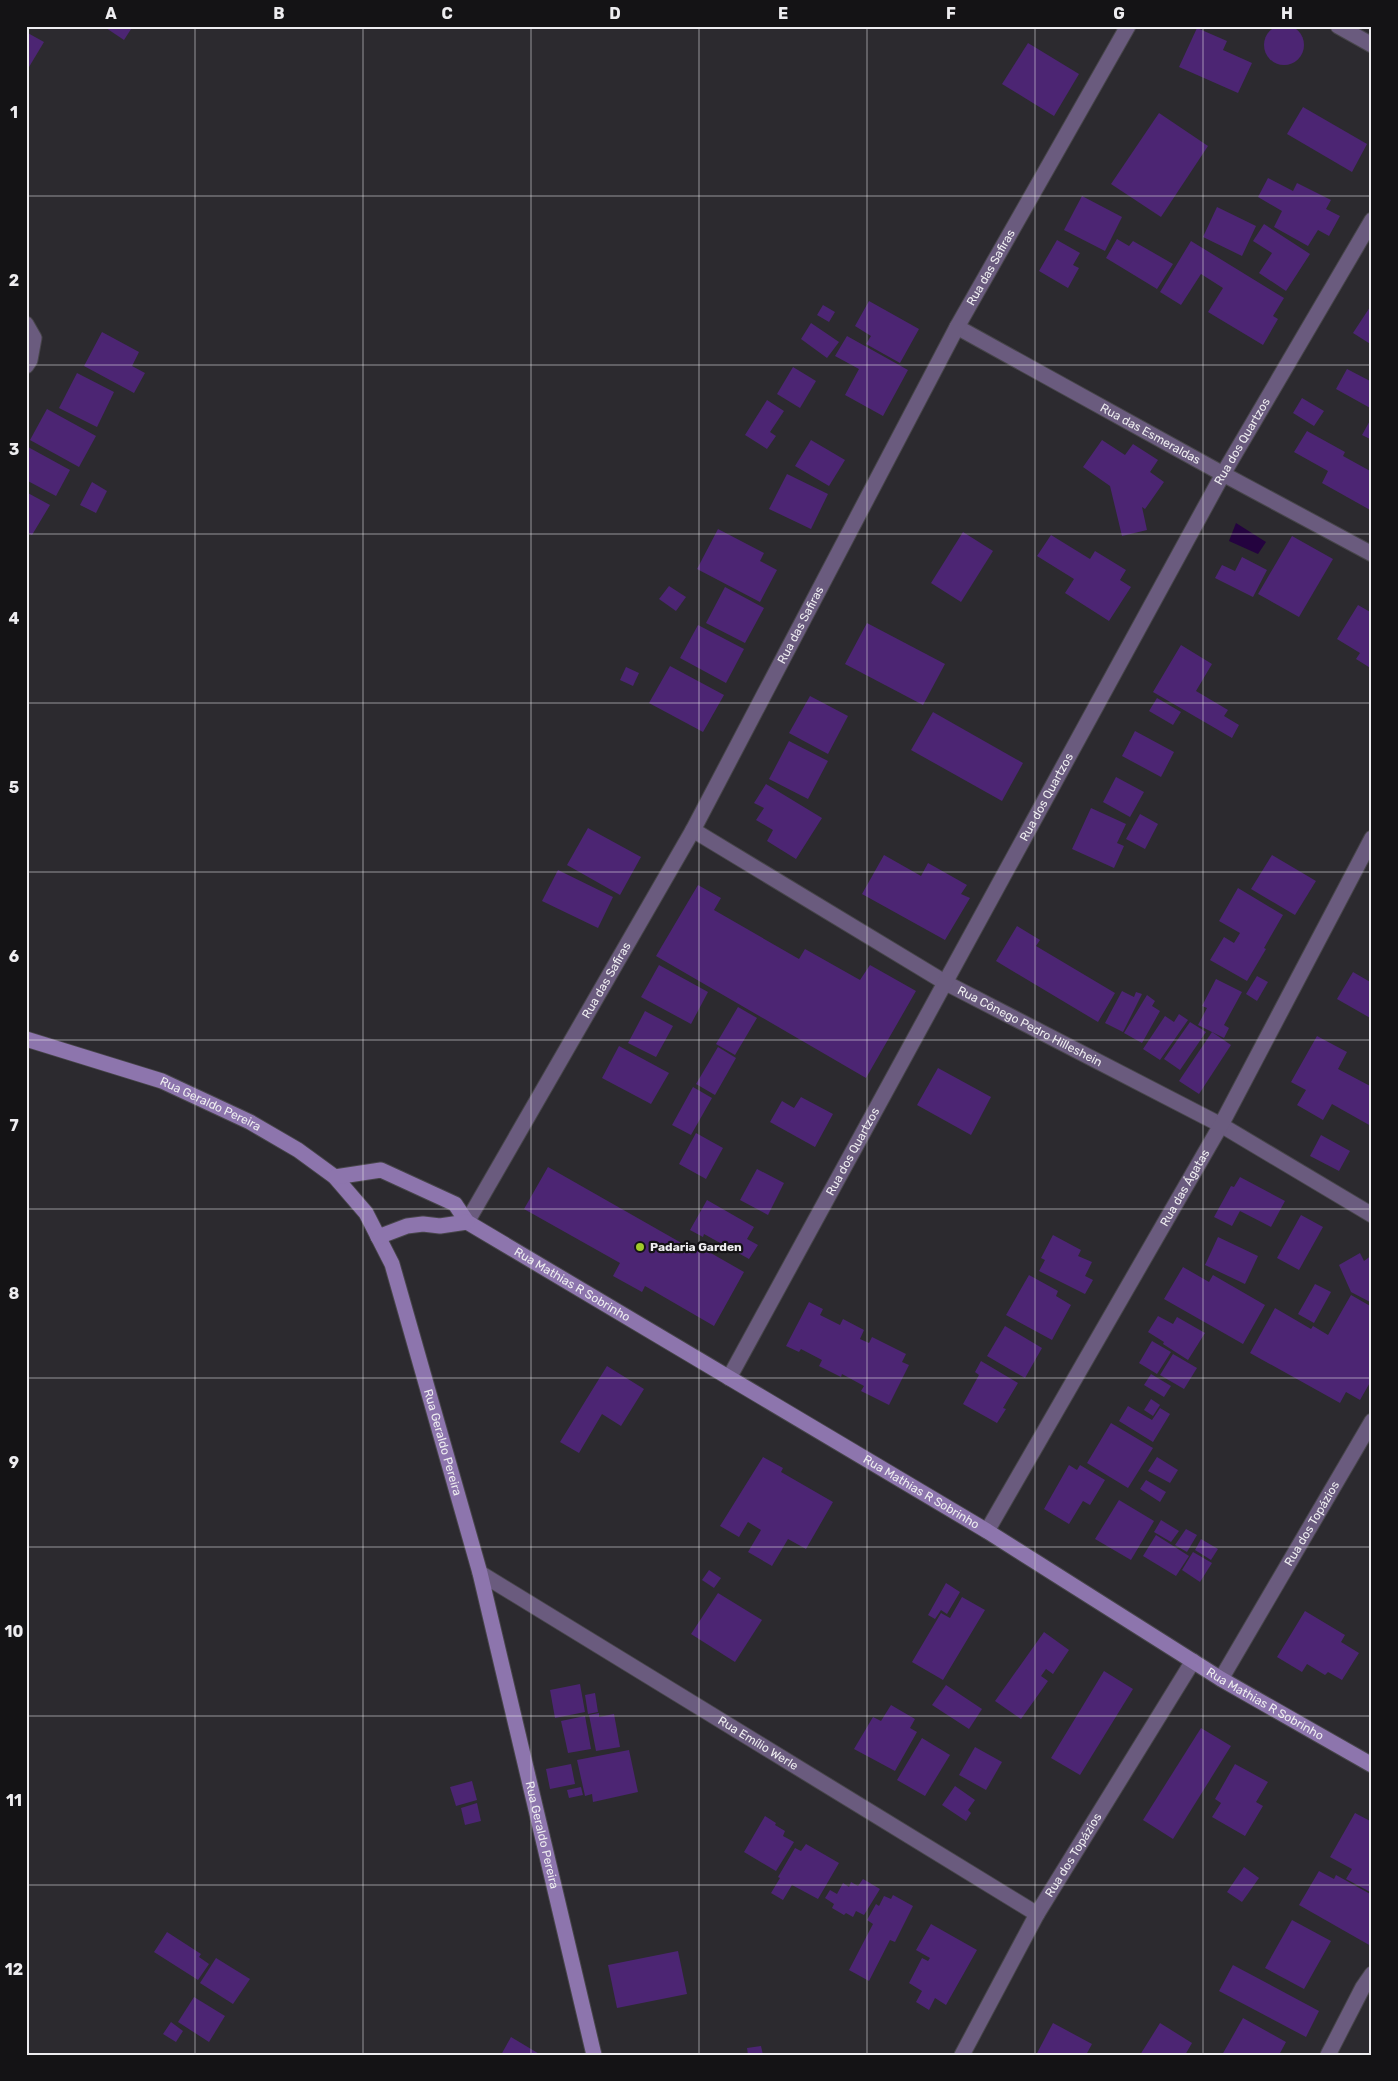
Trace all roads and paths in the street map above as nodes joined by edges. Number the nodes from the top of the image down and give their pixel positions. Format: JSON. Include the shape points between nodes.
{"nodes":[{"id":1,"x":1128,"y":26,"type":"edge"},
{"id":2,"x":1338,"y":26,"type":"edge"},
{"id":3,"x":1372,"y":45,"type":"edge"},
{"id":4,"x":1372,"y":220,"type":"edge"},
{"id":5,"x":26,"y":324,"type":"edge"},
{"id":6,"x":957,"y":327,"type":"junction"},
{"id":7,"x":26,"y":366,"type":"edge"},
{"id":8,"x":1223,"y":474,"type":"junction"},
{"id":9,"x":1372,"y":554,"type":"edge"},
{"id":10,"x":693,"y":830,"type":"junction"},
{"id":11,"x":1372,"y":838,"type":"edge"},
{"id":12,"x":946,"y":983,"type":"junction"},
{"id":13,"x":26,"y":1039,"type":"edge"},
{"id":14,"x":1221,"y":1125,"type":"junction"},
{"id":15,"x":335,"y":1177,"type":"junction"},
{"id":16,"x":1372,"y":1215,"type":"edge"},
{"id":17,"x":467,"y":1222,"type":"junction"},
{"id":18,"x":378,"y":1237,"type":"junction"},
{"id":19,"x":729,"y":1378,"type":"junction"},
{"id":20,"x":1372,"y":1421,"type":"edge"},
{"id":21,"x":987,"y":1531,"type":"junction"},
{"id":22,"x":480,"y":1573,"type":"junction"},
{"id":23,"x":1193,"y":1661,"type":"junction"},
{"id":24,"x":1221,"y":1679,"type":"junction"},
{"id":25,"x":1372,"y":1765,"type":"edge"},
{"id":26,"x":1037,"y":1914,"type":"junction"},
{"id":27,"x":1372,"y":1974,"type":"edge"},
{"id":28,"x":594,"y":2055,"type":"edge"},
{"id":29,"x":962,"y":2055,"type":"edge"},
{"id":30,"x":1328,"y":2055,"type":"edge"}],
"edges":[{"from":1,"to":6,"type":"street","name":"Rua das Safiras"},
{"from":2,"to":3,"type":"street"},
{"from":4,"to":8,"type":"street","name":"Rua dos Quartzos"},
{"from":5,"to":7,"type":"street","via":[[34,338]]},
{"from":6,"to":8,"type":"street","name":"Rua das Esmeraldas"},
{"from":6,"to":10,"type":"street","name":"Rua das Safiras"},
{"from":8,"to":9,"type":"street","name":"Rua das Esmeraldas"},
{"from":8,"to":12,"type":"street","name":"Rua dos Quartzos"},
{"from":10,"to":12,"type":"street","name":"Rua Cônego Pedro Hilleshein"},
{"from":10,"to":17,"type":"street","name":"Rua das Safiras"},
{"from":11,"to":14,"type":"street","name":"Rua das Ágatas"},
{"from":12,"to":14,"type":"street","name":"Rua Cônego Pedro Hilleshein"},
{"from":12,"to":19,"type":"street","name":"Rua dos Quartzos"},
{"from":13,"to":15,"type":"main road","name":"Rua Geraldo Pereira","via":[[162,1080],[250,1122],[298,1150]]},
{"from":14,"to":16,"type":"street","name":"Rua Cônego Pedro Hilleshein"},
{"from":14,"to":21,"type":"street","name":"Rua das Ágatas"},
{"from":15,"to":17,"type":"main road","name":"Rua Mathias R Sobrinho","via":[[381,1170],[455,1204]]},
{"from":15,"to":18,"type":"main road","name":"Rua Geraldo Pereira","via":[[366,1212]]},
{"from":17,"to":18,"type":"main road","via":[[407,1226]]},
{"from":17,"to":19,"type":"main road","name":"Rua Mathias R Sobrinho"},
{"from":18,"to":22,"type":"main road","name":"Rua Geraldo Pereira","via":[[392,1264]]},
{"from":19,"to":21,"type":"main road","name":"Rua Mathias R Sobrinho"},
{"from":20,"to":24,"type":"street","name":"Rua dos Topázios"},
{"from":21,"to":23,"type":"main road","name":"Rua Mathias R Sobrinho"},
{"from":22,"to":26,"type":"street","name":"Rua Emílio Werle"},
{"from":22,"to":28,"type":"main road","name":"Rua Geraldo Pereira"},
{"from":23,"to":24,"type":"main road","name":"Rua Mathias R Sobrinho"},
{"from":23,"to":26,"type":"street","name":"Rua dos Topázios"},
{"from":24,"to":25,"type":"main road","name":"Rua Mathias R Sobrinho"},
{"from":26,"to":29,"type":"street","name":"Rua dos Topázios"},
{"from":27,"to":30,"type":"street"}]}
